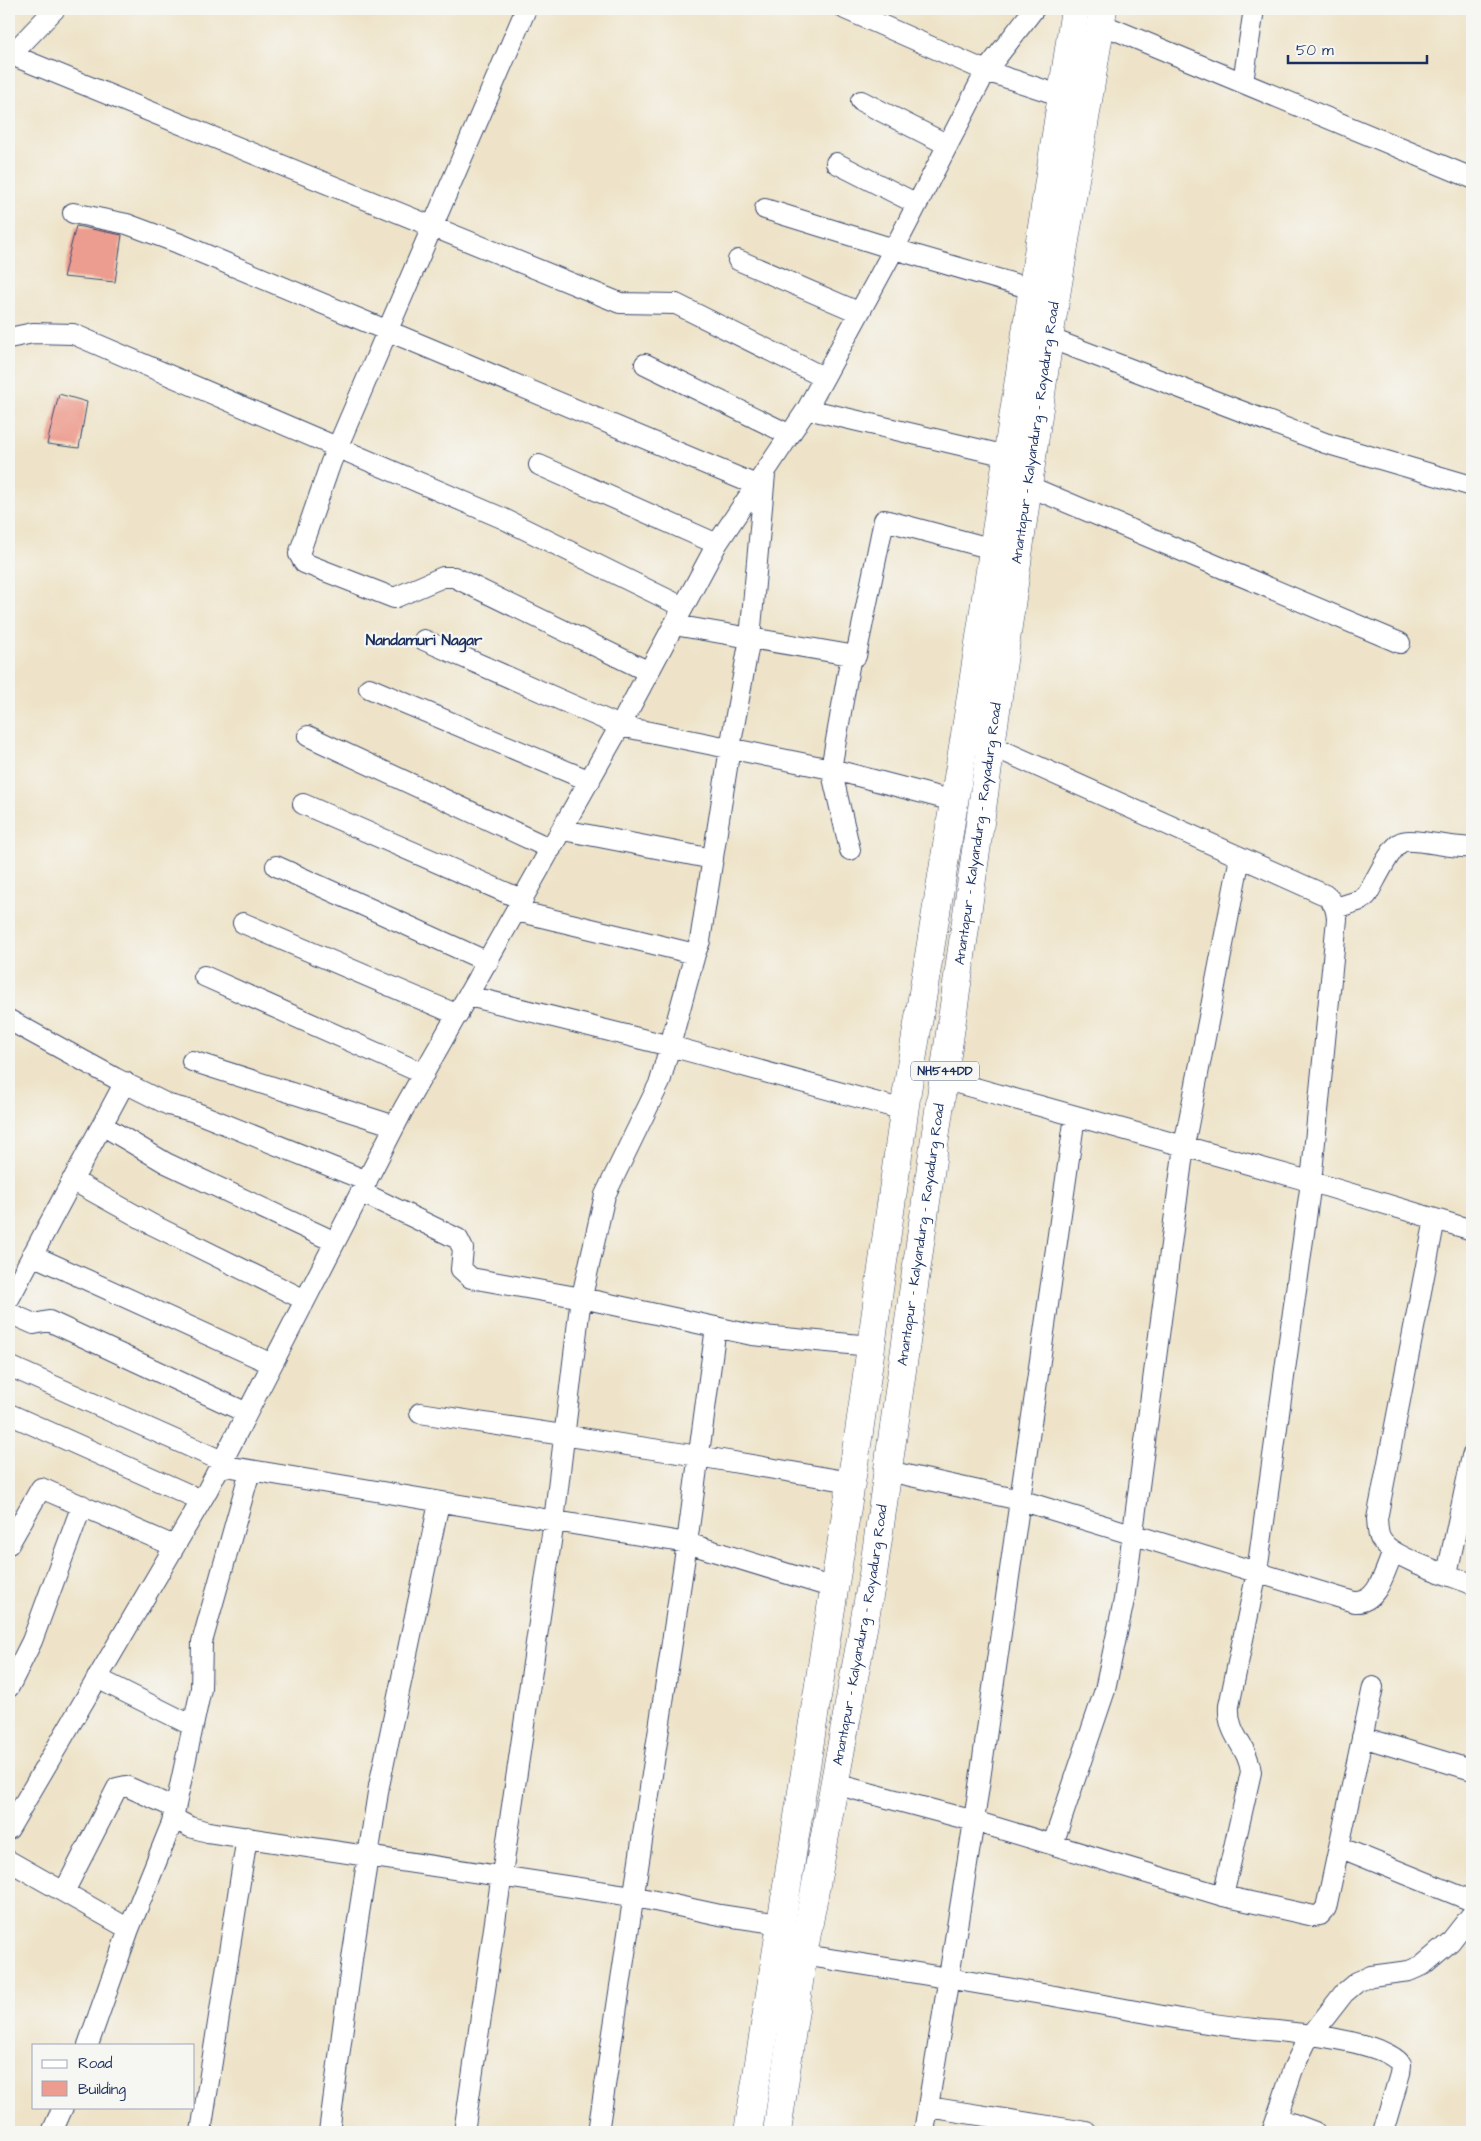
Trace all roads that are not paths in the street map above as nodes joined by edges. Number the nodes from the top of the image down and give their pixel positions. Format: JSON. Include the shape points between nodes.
{"nodes":[{"id":1,"x":55,"y":9,"type":"edge"},
{"id":2,"x":526,"y":9,"type":"edge"},
{"id":3,"x":845,"y":9,"type":"edge"},
{"id":4,"x":1034,"y":9,"type":"edge"},
{"id":5,"x":1074,"y":9,"type":"edge"},
{"id":6,"x":1254,"y":9,"type":"edge"},
{"id":7,"x":1102,"y":16,"type":"edge"},
{"id":8,"x":10,"y":54,"type":"edge"},
{"id":9,"x":986,"y":71,"type":"junction"},
{"id":10,"x":1243,"y":82,"type":"junction"},
{"id":11,"x":1062,"y":96,"type":"junction"},
{"id":12,"x":861,"y":101,"type":"dead end"},
{"id":13,"x":948,"y":145,"type":"junction"},
{"id":14,"x":836,"y":164,"type":"dead end"},
{"id":15,"x":1472,"y":178,"type":"edge"},
{"id":16,"x":917,"y":204,"type":"junction"},
{"id":17,"x":765,"y":209,"type":"dead end"},
{"id":18,"x":73,"y":213,"type":"dead end"},
{"id":19,"x":432,"y":226,"type":"junction"},
{"id":20,"x":894,"y":249,"type":"junction"},
{"id":21,"x":738,"y":260,"type":"dead end"},
{"id":22,"x":1032,"y":289,"type":"junction"},
{"id":23,"x":858,"y":312,"type":"junction"},
{"id":24,"x":388,"y":330,"type":"junction"},
{"id":25,"x":9,"y":338,"type":"edge"},
{"id":26,"x":1049,"y":338,"type":"junction"},
{"id":27,"x":645,"y":364,"type":"dead end"},
{"id":28,"x":823,"y":377,"type":"junction"},
{"id":29,"x":807,"y":409,"type":"junction"},
{"id":30,"x":790,"y":435,"type":"junction"},
{"id":31,"x":337,"y":447,"type":"junction"},
{"id":32,"x":1007,"y":456,"type":"junction"},
{"id":33,"x":540,"y":465,"type":"dead end"},
{"id":34,"x":760,"y":478,"type":"junction"},
{"id":35,"x":1028,"y":486,"type":"junction"},
{"id":36,"x":1472,"y":486,"type":"edge"},
{"id":37,"x":716,"y":544,"type":"junction"},
{"id":38,"x":993,"y":549,"type":"junction"},
{"id":39,"x":683,"y":607,"type":"junction"},
{"id":40,"x":674,"y":625,"type":"junction"},
{"id":41,"x":750,"y":638,"type":"junction"},
{"id":42,"x":424,"y":640,"type":"dead end"},
{"id":43,"x":1400,"y":643,"type":"dead end"},
{"id":44,"x":851,"y":655,"type":"junction"},
{"id":45,"x":649,"y":672,"type":"junction"},
{"id":46,"x":368,"y":688,"type":"dead end"},
{"id":47,"x":620,"y":726,"type":"junction"},
{"id":48,"x":965,"y":734,"type":"junction"},
{"id":49,"x":308,"y":736,"type":"dead end"},
{"id":50,"x":991,"y":745,"type":"junction"},
{"id":51,"x":730,"y":748,"type":"junction"},
{"id":52,"x":831,"y":769,"type":"junction"},
{"id":53,"x":590,"y":781,"type":"junction"},
{"id":54,"x":954,"y":801,"type":"junction"},
{"id":55,"x":303,"y":804,"type":"dead end"},
{"id":56,"x":563,"y":830,"type":"junction"},
{"id":57,"x":1472,"y":847,"type":"edge"},
{"id":58,"x":551,"y":849,"type":"junction"},
{"id":59,"x":850,"y":850,"type":"dead end"},
{"id":60,"x":1240,"y":857,"type":"junction"},
{"id":61,"x":713,"y":859,"type":"junction"},
{"id":62,"x":276,"y":866,"type":"dead end"},
{"id":63,"x":520,"y":906,"type":"junction"},
{"id":64,"x":1336,"y":908,"type":"junction"},
{"id":65,"x":243,"y":923,"type":"dead end"},
{"id":66,"x":695,"y":954,"type":"junction"},
{"id":67,"x":488,"y":962,"type":"junction"},
{"id":68,"x":204,"y":976,"type":"dead end"},
{"id":69,"x":469,"y":996,"type":"junction"},
{"id":70,"x":458,"y":1015,"type":"junction"},
{"id":71,"x":9,"y":1020,"type":"edge"},
{"id":72,"x":670,"y":1046,"type":"junction"},
{"id":73,"x":192,"y":1062,"type":"dead end"},
{"id":74,"x":424,"y":1074,"type":"junction"},
{"id":75,"x":943,"y":1079,"type":"junction"},
{"id":76,"x":124,"y":1082,"type":"junction"},
{"id":77,"x":904,"y":1110,"type":"junction"},
{"id":78,"x":1075,"y":1116,"type":"junction"},
{"id":79,"x":102,"y":1125,"type":"junction"},
{"id":80,"x":395,"y":1126,"type":"junction"},
{"id":81,"x":1184,"y":1146,"type":"junction"},
{"id":82,"x":72,"y":1180,"type":"junction"},
{"id":83,"x":1311,"y":1182,"type":"junction"},
{"id":84,"x":364,"y":1186,"type":"junction"},
{"id":85,"x":1435,"y":1219,"type":"junction"},
{"id":86,"x":1472,"y":1230,"type":"edge"},
{"id":87,"x":335,"y":1242,"type":"junction"},
{"id":88,"x":32,"y":1255,"type":"junction"},
{"id":89,"x":582,"y":1298,"type":"junction"},
{"id":90,"x":9,"y":1299,"type":"edge"},
{"id":91,"x":305,"y":1300,"type":"junction"},
{"id":92,"x":9,"y":1314,"type":"edge"},
{"id":93,"x":716,"y":1327,"type":"junction"},
{"id":94,"x":871,"y":1346,"type":"junction"},
{"id":95,"x":272,"y":1364,"type":"junction"},
{"id":96,"x":9,"y":1366,"type":"edge"},
{"id":97,"x":247,"y":1413,"type":"junction"},
{"id":98,"x":420,"y":1413,"type":"dead end"},
{"id":99,"x":9,"y":1414,"type":"edge"},
{"id":100,"x":565,"y":1435,"type":"junction"},
{"id":101,"x":698,"y":1456,"type":"junction"},
{"id":102,"x":1472,"y":1456,"type":"edge"},
{"id":103,"x":221,"y":1463,"type":"junction"},
{"id":104,"x":250,"y":1470,"type":"junction"},
{"id":105,"x":888,"y":1471,"type":"junction"},
{"id":106,"x":851,"y":1482,"type":"junction"},
{"id":107,"x":202,"y":1500,"type":"junction"},
{"id":108,"x":1020,"y":1500,"type":"junction"},
{"id":109,"x":439,"y":1503,"type":"junction"},
{"id":110,"x":82,"y":1506,"type":"junction"},
{"id":111,"x":554,"y":1522,"type":"junction"},
{"id":112,"x":1134,"y":1536,"type":"junction"},
{"id":113,"x":687,"y":1543,"type":"junction"},
{"id":114,"x":9,"y":1544,"type":"edge"},
{"id":115,"x":174,"y":1546,"type":"junction"},
{"id":116,"x":1393,"y":1552,"type":"junction"},
{"id":117,"x":1257,"y":1572,"type":"junction"},
{"id":118,"x":1447,"y":1574,"type":"junction"},
{"id":119,"x":1472,"y":1584,"type":"edge"},
{"id":120,"x":834,"y":1588,"type":"junction"},
{"id":121,"x":97,"y":1678,"type":"junction"},
{"id":122,"x":9,"y":1687,"type":"edge"},
{"id":123,"x":1372,"y":1687,"type":"dead end"},
{"id":124,"x":193,"y":1726,"type":"junction"},
{"id":125,"x":1362,"y":1737,"type":"junction"},
{"id":126,"x":1472,"y":1770,"type":"edge"},
{"id":127,"x":835,"y":1784,"type":"junction"},
{"id":128,"x":174,"y":1813,"type":"junction"},
{"id":129,"x":974,"y":1821,"type":"junction"},
{"id":130,"x":9,"y":1829,"type":"edge"},
{"id":131,"x":247,"y":1837,"type":"junction"},
{"id":132,"x":1053,"y":1844,"type":"junction"},
{"id":133,"x":1339,"y":1847,"type":"junction"},
{"id":134,"x":368,"y":1855,"type":"junction"},
{"id":135,"x":9,"y":1861,"type":"edge"},
{"id":136,"x":502,"y":1875,"type":"junction"},
{"id":137,"x":64,"y":1892,"type":"junction"},
{"id":138,"x":632,"y":1896,"type":"junction"},
{"id":139,"x":1223,"y":1896,"type":"junction"},
{"id":140,"x":1472,"y":1901,"type":"edge"},
{"id":141,"x":1472,"y":1914,"type":"edge"},
{"id":142,"x":780,"y":1924,"type":"junction"},
{"id":143,"x":129,"y":1929,"type":"junction"},
{"id":144,"x":803,"y":1955,"type":"junction"},
{"id":145,"x":949,"y":1978,"type":"junction"},
{"id":146,"x":1311,"y":2035,"type":"junction"},
{"id":147,"x":88,"y":2044,"type":"edge"},
{"id":148,"x":928,"y":2107,"type":"junction"},
{"id":149,"x":63,"y":2108,"type":"edge"},
{"id":150,"x":1275,"y":2125,"type":"edge"},
{"id":151,"x":52,"y":2132,"type":"edge"},
{"id":152,"x":200,"y":2132,"type":"edge"},
{"id":153,"x":329,"y":2132,"type":"edge"},
{"id":154,"x":464,"y":2132,"type":"edge"},
{"id":155,"x":598,"y":2132,"type":"edge"},
{"id":156,"x":748,"y":2132,"type":"edge"},
{"id":157,"x":777,"y":2132,"type":"edge"},
{"id":158,"x":924,"y":2132,"type":"edge"},
{"id":159,"x":1086,"y":2132,"type":"edge"},
{"id":160,"x":1316,"y":2132,"type":"edge"},
{"id":161,"x":1383,"y":2132,"type":"edge"}],
"edges":[{"from":1,"to":8,"type":"street"},
{"from":2,"to":19,"type":"street"},
{"from":3,"to":9,"type":"street"},
{"from":4,"to":9,"type":"street"},
{"from":5,"to":11,"type":"highway","name":"Anantapur - Kalyandurg - Rayadurg Road","number":"NH544DD"},
{"from":6,"to":10,"type":"street"},
{"from":7,"to":10,"type":"street"},
{"from":7,"to":26,"type":"highway","name":"Anantapur - Kalyandurg - Rayadurg Road","number":"NH544DD"},
{"from":8,"to":19,"type":"street"},
{"from":9,"to":11,"type":"street"},
{"from":9,"to":13,"type":"street"},
{"from":10,"to":15,"type":"street"},
{"from":11,"to":22,"type":"highway","name":"Anantapur - Kalyandurg - Rayadurg Road","number":"NH544DD"},
{"from":12,"to":13,"type":"street"},
{"from":13,"to":16,"type":"street"},
{"from":14,"to":16,"type":"street"},
{"from":16,"to":20,"type":"street"},
{"from":17,"to":20,"type":"street"},
{"from":18,"to":24,"type":"street","via":[[127,224]]},
{"from":19,"to":24,"type":"street"},
{"from":19,"to":28,"type":"street","via":[[620,302],[676,304]]},
{"from":20,"to":22,"type":"street"},
{"from":20,"to":23,"type":"street"},
{"from":21,"to":23,"type":"street"},
{"from":22,"to":32,"type":"highway","name":"Anantapur - Kalyandurg - Rayadurg Road","number":"NH544DD"},
{"from":23,"to":28,"type":"street"},
{"from":24,"to":31,"type":"street"},
{"from":24,"to":34,"type":"street"},
{"from":25,"to":31,"type":"street","via":[[33,333],[73,334]]},
{"from":26,"to":35,"type":"highway","name":"Anantapur - Kalyandurg - Rayadurg Road","number":"NH544DD"},
{"from":26,"to":36,"type":"street","via":[[1325,443]]},
{"from":27,"to":30,"type":"street"},
{"from":28,"to":29,"type":"street"},
{"from":29,"to":30,"type":"street"},
{"from":29,"to":32,"type":"street"},
{"from":30,"to":34,"type":"street"},
{"from":31,"to":39,"type":"street","via":[[502,518]]},
{"from":31,"to":45,"type":"street","via":[[299,549],[304,563],[394,598],[443,577],[454,577]]},
{"from":32,"to":38,"type":"highway","name":"Anantapur - Kalyandurg - Rayadurg Road","number":"NH544DD"},
{"from":33,"to":37,"type":"street"},
{"from":34,"to":37,"type":"street"},
{"from":34,"to":41,"type":"street"},
{"from":35,"to":43,"type":"street"},
{"from":35,"to":50,"type":"highway","name":"Anantapur - Kalyandurg - Rayadurg Road","number":"NH544DD"},
{"from":37,"to":39,"type":"street"},
{"from":38,"to":44,"type":"street","via":[[884,520],[856,656]]},
{"from":38,"to":48,"type":"highway","name":"Anantapur - Kalyandurg - Rayadurg Road","number":"NH544DD"},
{"from":39,"to":40,"type":"street"},
{"from":40,"to":41,"type":"street"},
{"from":40,"to":45,"type":"street"},
{"from":41,"to":44,"type":"street"},
{"from":41,"to":51,"type":"street"},
{"from":42,"to":47,"type":"street"},
{"from":44,"to":52,"type":"street"},
{"from":45,"to":47,"type":"street"},
{"from":46,"to":53,"type":"street"},
{"from":47,"to":51,"type":"street"},
{"from":47,"to":53,"type":"street"},
{"from":48,"to":50,"type":"street"},
{"from":48,"to":54,"type":"highway","name":"Anantapur - Kalyandurg - Rayadurg Road","number":"NH544DD"},
{"from":49,"to":58,"type":"street"},
{"from":50,"to":60,"type":"street"},
{"from":50,"to":75,"type":"highway","name":"Anantapur - Kalyandurg - Rayadurg Road","number":"NH544DD"},
{"from":51,"to":52,"type":"street"},
{"from":51,"to":61,"type":"street"},
{"from":52,"to":54,"type":"street"},
{"from":52,"to":59,"type":"street"},
{"from":53,"to":56,"type":"street"},
{"from":54,"to":77,"type":"highway","name":"Anantapur - Kalyandurg - Rayadurg Road","number":"NH544DD"},
{"from":55,"to":63,"type":"street"},
{"from":56,"to":58,"type":"street"},
{"from":56,"to":61,"type":"street"},
{"from":57,"to":64,"type":"street","via":[[1401,841],[1367,895]]},
{"from":58,"to":63,"type":"street"},
{"from":60,"to":64,"type":"street","via":[[1325,895]]},
{"from":60,"to":81,"type":"street"},
{"from":61,"to":66,"type":"street"},
{"from":62,"to":67,"type":"street"},
{"from":63,"to":66,"type":"street"},
{"from":63,"to":67,"type":"street"},
{"from":64,"to":83,"type":"street","via":[[1338,919]]},
{"from":65,"to":70,"type":"street"},
{"from":66,"to":72,"type":"street"},
{"from":67,"to":69,"type":"street"},
{"from":68,"to":74,"type":"street"},
{"from":69,"to":70,"type":"street"},
{"from":69,"to":72,"type":"street"},
{"from":70,"to":74,"type":"street"},
{"from":71,"to":76,"type":"street"},
{"from":72,"to":77,"type":"street"},
{"from":72,"to":89,"type":"street","via":[[660,1082],[604,1195]]},
{"from":73,"to":80,"type":"street"},
{"from":74,"to":80,"type":"street"},
{"from":75,"to":78,"type":"street"},
{"from":75,"to":105,"type":"highway","name":"Anantapur - Kalyandurg - Rayadurg Road","number":"NH544DD"},
{"from":76,"to":79,"type":"street"},
{"from":76,"to":84,"type":"street"},
{"from":77,"to":94,"type":"highway","name":"Anantapur - Kalyandurg - Rayadurg Road","number":"NH544DD"},
{"from":78,"to":81,"type":"street"},
{"from":78,"to":108,"type":"street"},
{"from":79,"to":82,"type":"street"},
{"from":79,"to":87,"type":"street","via":[[166,1163]]},
{"from":80,"to":84,"type":"street"},
{"from":81,"to":83,"type":"street"},
{"from":81,"to":112,"type":"street"},
{"from":82,"to":88,"type":"street"},
{"from":82,"to":91,"type":"street","via":[[153,1226]]},
{"from":83,"to":85,"type":"street"},
{"from":83,"to":117,"type":"street"},
{"from":84,"to":87,"type":"street"},
{"from":84,"to":89,"type":"street","via":[[458,1239],[463,1248],[461,1269],[471,1278]]},
{"from":85,"to":86,"type":"street"},
{"from":85,"to":116,"type":"street","via":[[1377,1519],[1381,1540]]},
{"from":87,"to":91,"type":"street"},
{"from":88,"to":90,"type":"street"},
{"from":88,"to":95,"type":"street"},
{"from":89,"to":93,"type":"street"},
{"from":89,"to":100,"type":"street"},
{"from":91,"to":95,"type":"street"},
{"from":92,"to":97,"type":"street","via":[[34,1324],[48,1321]]},
{"from":93,"to":94,"type":"street","via":[[752,1335]]},
{"from":93,"to":101,"type":"street"},
{"from":94,"to":106,"type":"highway","name":"Anantapur - Kalyandurg - Rayadurg Road","number":"NH544DD"},
{"from":95,"to":97,"type":"street"},
{"from":96,"to":103,"type":"street"},
{"from":97,"to":103,"type":"street"},
{"from":98,"to":100,"type":"street"},
{"from":99,"to":107,"type":"street"},
{"from":100,"to":101,"type":"street"},
{"from":100,"to":111,"type":"street"},
{"from":101,"to":106,"type":"street"},
{"from":101,"to":113,"type":"street"},
{"from":102,"to":118,"type":"street"},
{"from":103,"to":104,"type":"street"},
{"from":103,"to":107,"type":"street"},
{"from":104,"to":109,"type":"street"},
{"from":104,"to":124,"type":"street","via":[[202,1642],[201,1689]]},
{"from":105,"to":108,"type":"street"},
{"from":105,"to":127,"type":"highway","name":"Anantapur - Kalyandurg - Rayadurg Road","number":"NH544DD"},
{"from":106,"to":120,"type":"highway","name":"Anantapur - Kalyandurg - Rayadurg Road","number":"NH544DD"},
{"from":107,"to":115,"type":"street"},
{"from":108,"to":112,"type":"street"},
{"from":108,"to":129,"type":"street"},
{"from":109,"to":111,"type":"street"},
{"from":109,"to":134,"type":"street","via":[[379,1786]]},
{"from":110,"to":114,"type":"street","via":[[41,1488]]},
{"from":110,"to":115,"type":"street"},
{"from":110,"to":122,"type":"street","via":[[32,1641]]},
{"from":111,"to":113,"type":"street"},
{"from":111,"to":136,"type":"street"},
{"from":112,"to":117,"type":"street"},
{"from":112,"to":132,"type":"street","via":[[1105,1690]]},
{"from":113,"to":120,"type":"street"},
{"from":113,"to":138,"type":"street"},
{"from":115,"to":121,"type":"street"},
{"from":116,"to":117,"type":"street","via":[[1372,1596],[1362,1603]]},
{"from":116,"to":118,"type":"street"},
{"from":117,"to":139,"type":"street","via":[[1229,1716],[1233,1732],[1249,1758],[1251,1772]]},
{"from":118,"to":119,"type":"street"},
{"from":120,"to":142,"type":"highway","name":"Anantapur - Kalyandurg - Rayadurg Road","number":"NH544DD"},
{"from":121,"to":124,"type":"street"},
{"from":121,"to":130,"type":"street"},
{"from":123,"to":125,"type":"street"},
{"from":124,"to":128,"type":"street"},
{"from":125,"to":126,"type":"street"},
{"from":125,"to":133,"type":"street"},
{"from":127,"to":129,"type":"street"},
{"from":127,"to":144,"type":"highway","name":"Anantapur - Kalyandurg - Rayadurg Road","number":"NH544DD"},
{"from":128,"to":131,"type":"street","via":[[199,1830]]},
{"from":128,"to":137,"type":"street","via":[[126,1786],[117,1788]]},
{"from":128,"to":143,"type":"street"},
{"from":129,"to":132,"type":"street"},
{"from":129,"to":145,"type":"street"},
{"from":131,"to":134,"type":"street"},
{"from":131,"to":152,"type":"street"},
{"from":132,"to":139,"type":"street"},
{"from":133,"to":139,"type":"street","via":[[1326,1908],[1320,1915],[1308,1916]]},
{"from":133,"to":140,"type":"street"},
{"from":134,"to":136,"type":"street"},
{"from":134,"to":153,"type":"street"},
{"from":135,"to":137,"type":"street"},
{"from":136,"to":138,"type":"street"},
{"from":136,"to":154,"type":"street"},
{"from":137,"to":143,"type":"street"},
{"from":138,"to":142,"type":"street"},
{"from":138,"to":155,"type":"street"},
{"from":141,"to":146,"type":"street","via":[[1450,1942],[1423,1965],[1357,1982]]},
{"from":142,"to":156,"type":"highway","name":"Anantapur - Kalyandurg - Rayadurg Road","number":"NH544DD"},
{"from":143,"to":147,"type":"street"},
{"from":144,"to":145,"type":"street"},
{"from":144,"to":157,"type":"highway","name":"Anantapur - Kalyandurg - Rayadurg Road","number":"NH544DD"},
{"from":145,"to":146,"type":"street","via":[[1225,2026]]},
{"from":145,"to":148,"type":"street"},
{"from":146,"to":150,"type":"street","via":[[1293,2069]]},
{"from":146,"to":161,"type":"street","via":[[1371,2048],[1401,2064]]},
{"from":148,"to":158,"type":"street"},
{"from":148,"to":159,"type":"street"},
{"from":149,"to":151,"type":"street"},
{"from":150,"to":160,"type":"street"}]}
